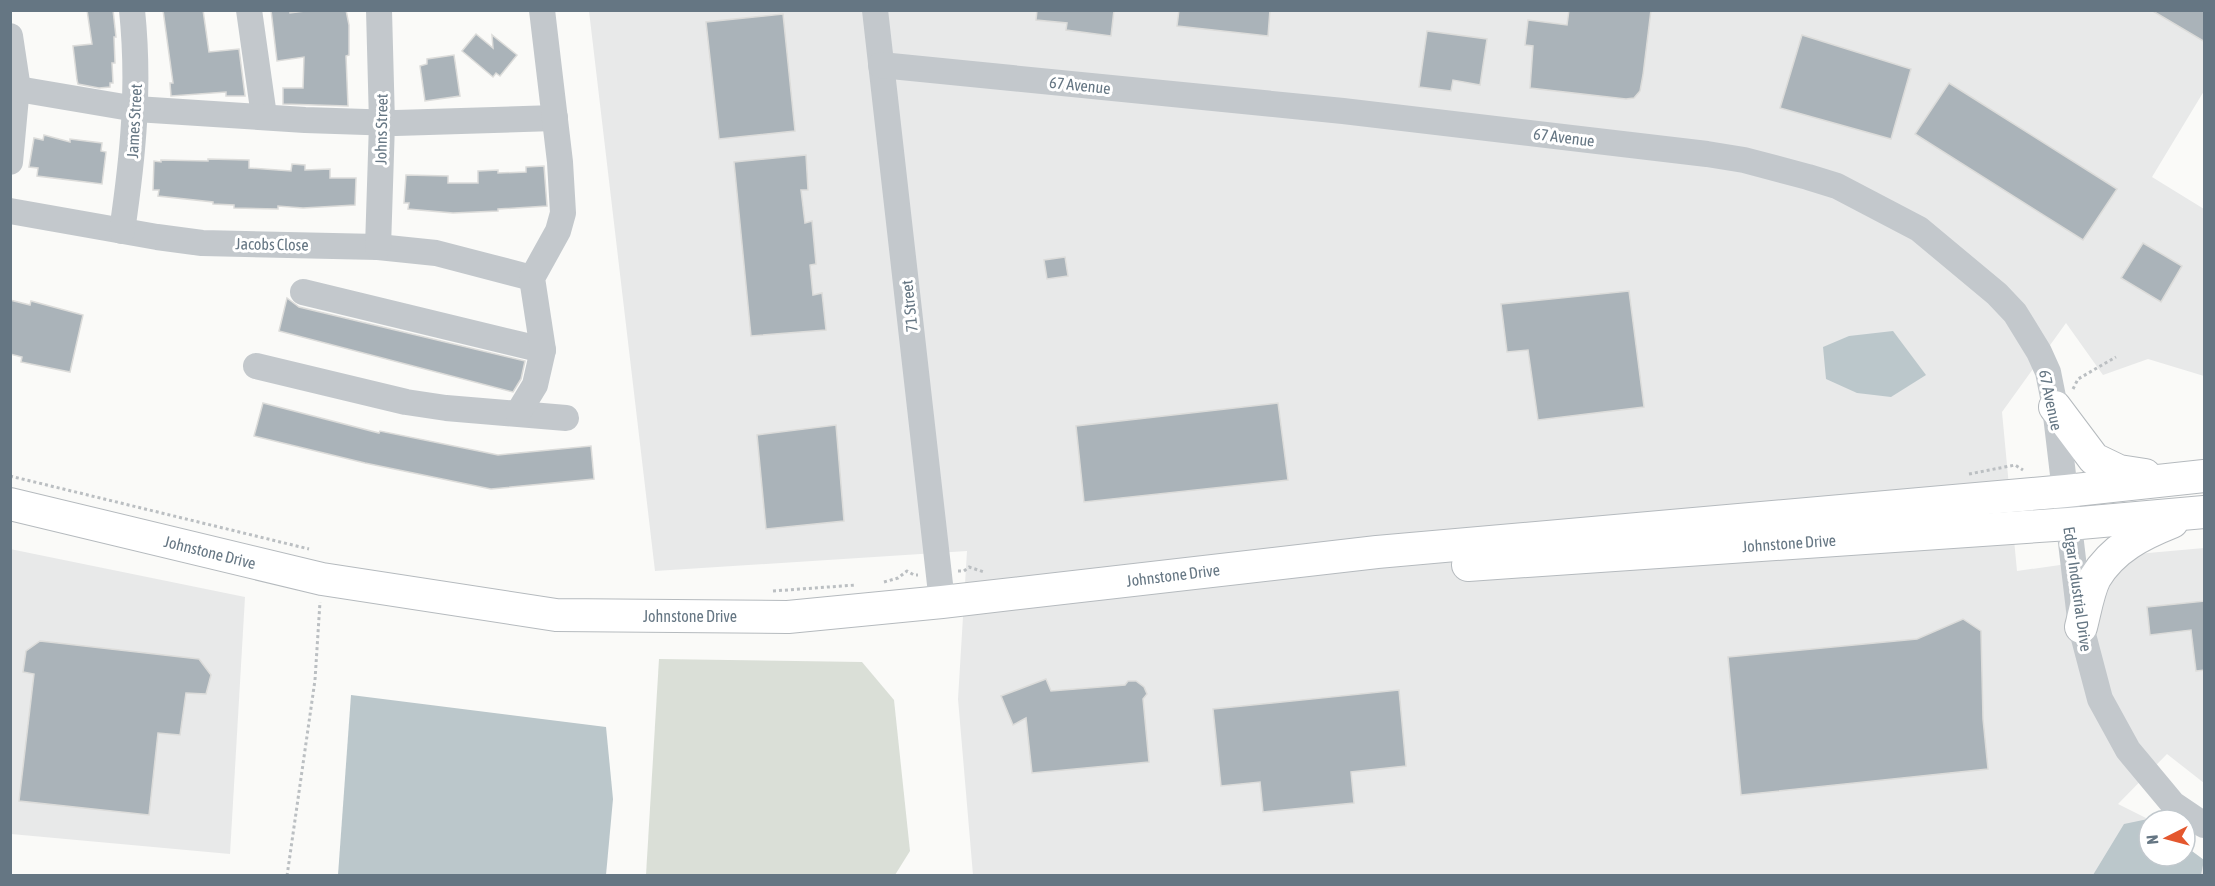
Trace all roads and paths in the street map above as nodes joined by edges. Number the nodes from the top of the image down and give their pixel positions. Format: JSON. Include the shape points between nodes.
{"nodes":[{"id":1,"x":132,"y":10,"type":"edge"},
{"id":2,"x":249,"y":10,"type":"edge"},
{"id":3,"x":379,"y":10,"type":"edge"},
{"id":4,"x":542,"y":10,"type":"edge"},
{"id":5,"x":875,"y":10,"type":"edge"},
{"id":6,"x":10,"y":36,"type":"edge"},
{"id":7,"x":881,"y":65,"type":"junction"},
{"id":8,"x":18,"y":89,"type":"junction"},
{"id":9,"x":136,"y":109,"type":"junction"},
{"id":10,"x":264,"y":116,"type":"junction"},
{"id":11,"x":555,"y":118,"type":"junction"},
{"id":12,"x":382,"y":123,"type":"junction"},
{"id":13,"x":10,"y":162,"type":"edge"},
{"id":14,"x":10,"y":211,"type":"edge"},
{"id":15,"x":122,"y":231,"type":"junction"},
{"id":16,"x":378,"y":247,"type":"junction"},
{"id":17,"x":532,"y":278,"type":"junction"},
{"id":18,"x":303,"y":292,"type":"dead end"},
{"id":19,"x":543,"y":350,"type":"junction"},
{"id":20,"x":2116,"y":357,"type":"dead end"},
{"id":21,"x":256,"y":366,"type":"dead end"},
{"id":22,"x":2064,"y":400,"type":"junction"},
{"id":23,"x":518,"y":413,"type":"junction"},
{"id":24,"x":566,"y":418,"type":"dead end"},
{"id":25,"x":10,"y":476,"type":"edge"},
{"id":26,"x":2205,"y":476,"type":"edge"},
{"id":27,"x":2169,"y":480,"type":"junction"},
{"id":28,"x":2066,"y":490,"type":"junction"},
{"id":29,"x":10,"y":504,"type":"edge"},
{"id":30,"x":2200,"y":512,"type":"edge"},
{"id":31,"x":2069,"y":524,"type":"junction"},
{"id":32,"x":310,"y":550,"type":"dead end"},
{"id":33,"x":1377,"y":552,"type":"junction"},
{"id":34,"x":914,"y":575,"type":"dead end"},
{"id":35,"x":322,"y":579,"type":"junction"},
{"id":36,"x":874,"y":583,"type":"dead end"},
{"id":37,"x":863,"y":584,"type":"dead end"},
{"id":38,"x":763,"y":592,"type":"dead end"},
{"id":39,"x":942,"y":602,"type":"junction"},
{"id":40,"x":2081,"y":627,"type":"junction"},
{"id":41,"x":2205,"y":825,"type":"edge"},
{"id":42,"x":287,"y":876,"type":"edge"}],
"edges":[{"from":1,"to":9,"type":"street","name":"James Street"},
{"from":2,"to":10,"type":"street"},
{"from":3,"to":12,"type":"street","name":"Johns Street"},
{"from":4,"to":11,"type":"street"},
{"from":5,"to":7,"type":"street","name":"71 Street"},
{"from":6,"to":8,"type":"street"},
{"from":7,"to":22,"type":"street","name":"67 Avenue","via":[[1343,111],[1707,154],[1808,177],[1838,186],[1919,229],[1997,294],[2015,313]]},
{"from":7,"to":39,"type":"street","name":"71 Street"},
{"from":8,"to":9,"type":"street"},
{"from":8,"to":13,"type":"street"},
{"from":9,"to":10,"type":"street"},
{"from":9,"to":15,"type":"street","name":"James Street"},
{"from":10,"to":12,"type":"street"},
{"from":11,"to":12,"type":"street"},
{"from":11,"to":17,"type":"street","via":[[563,213],[558,231]]},
{"from":12,"to":16,"type":"street","name":"Johns Street"},
{"from":14,"to":15,"type":"street","name":"Jacobs Close"},
{"from":15,"to":16,"type":"street","name":"Jacobs Close","via":[[202,243]]},
{"from":16,"to":17,"type":"street","name":"Jacobs Close","via":[[436,253]]},
{"from":17,"to":19,"type":"street"},
{"from":18,"to":19,"type":"street"},
{"from":19,"to":23,"type":"street","via":[[535,385]]},
{"from":20,"to":22,"type":"path","via":[[2078,379]]},
{"from":21,"to":23,"type":"street","via":[[406,402]]},
{"from":22,"to":27,"type":"main road","via":[[2094,459],[2119,471]]},
{"from":22,"to":28,"type":"street","name":"67 Avenue"},
{"from":23,"to":24,"type":"street"},
{"from":25,"to":32,"type":"path"},
{"from":26,"to":27,"type":"main road","name":"Johnstone Drive"},
{"from":27,"to":28,"type":"main road","name":"Johnstone Drive"},
{"from":28,"to":31,"type":"street","name":"Edgar Industrial Drive"},
{"from":28,"to":33,"type":"main road","name":"Johnstone Drive"},
{"from":29,"to":35,"type":"main road","name":"Johnstone Drive"},
{"from":30,"to":31,"type":"main road","name":"Johnstone Drive"},
{"from":30,"to":40,"type":"main road","via":[[2141,535],[2113,554],[2094,579]]},
{"from":31,"to":33,"type":"main road","name":"Johnstone Drive","via":[[1419,568]]},
{"from":31,"to":40,"type":"street","name":"Edgar Industrial Drive"},
{"from":33,"to":39,"type":"main road","name":"Johnstone Drive"},
{"from":34,"to":36,"type":"path","via":[[907,571],[892,580]]},
{"from":35,"to":39,"type":"main road","name":"Johnstone Drive","via":[[556,615],[788,617]]},
{"from":35,"to":42,"type":"path","via":[[315,680]]},
{"from":37,"to":38,"type":"path"},
{"from":40,"to":41,"type":"street","name":"Edgar Industrial Drive","via":[[2100,699],[2128,750],[2174,804]]}]}
